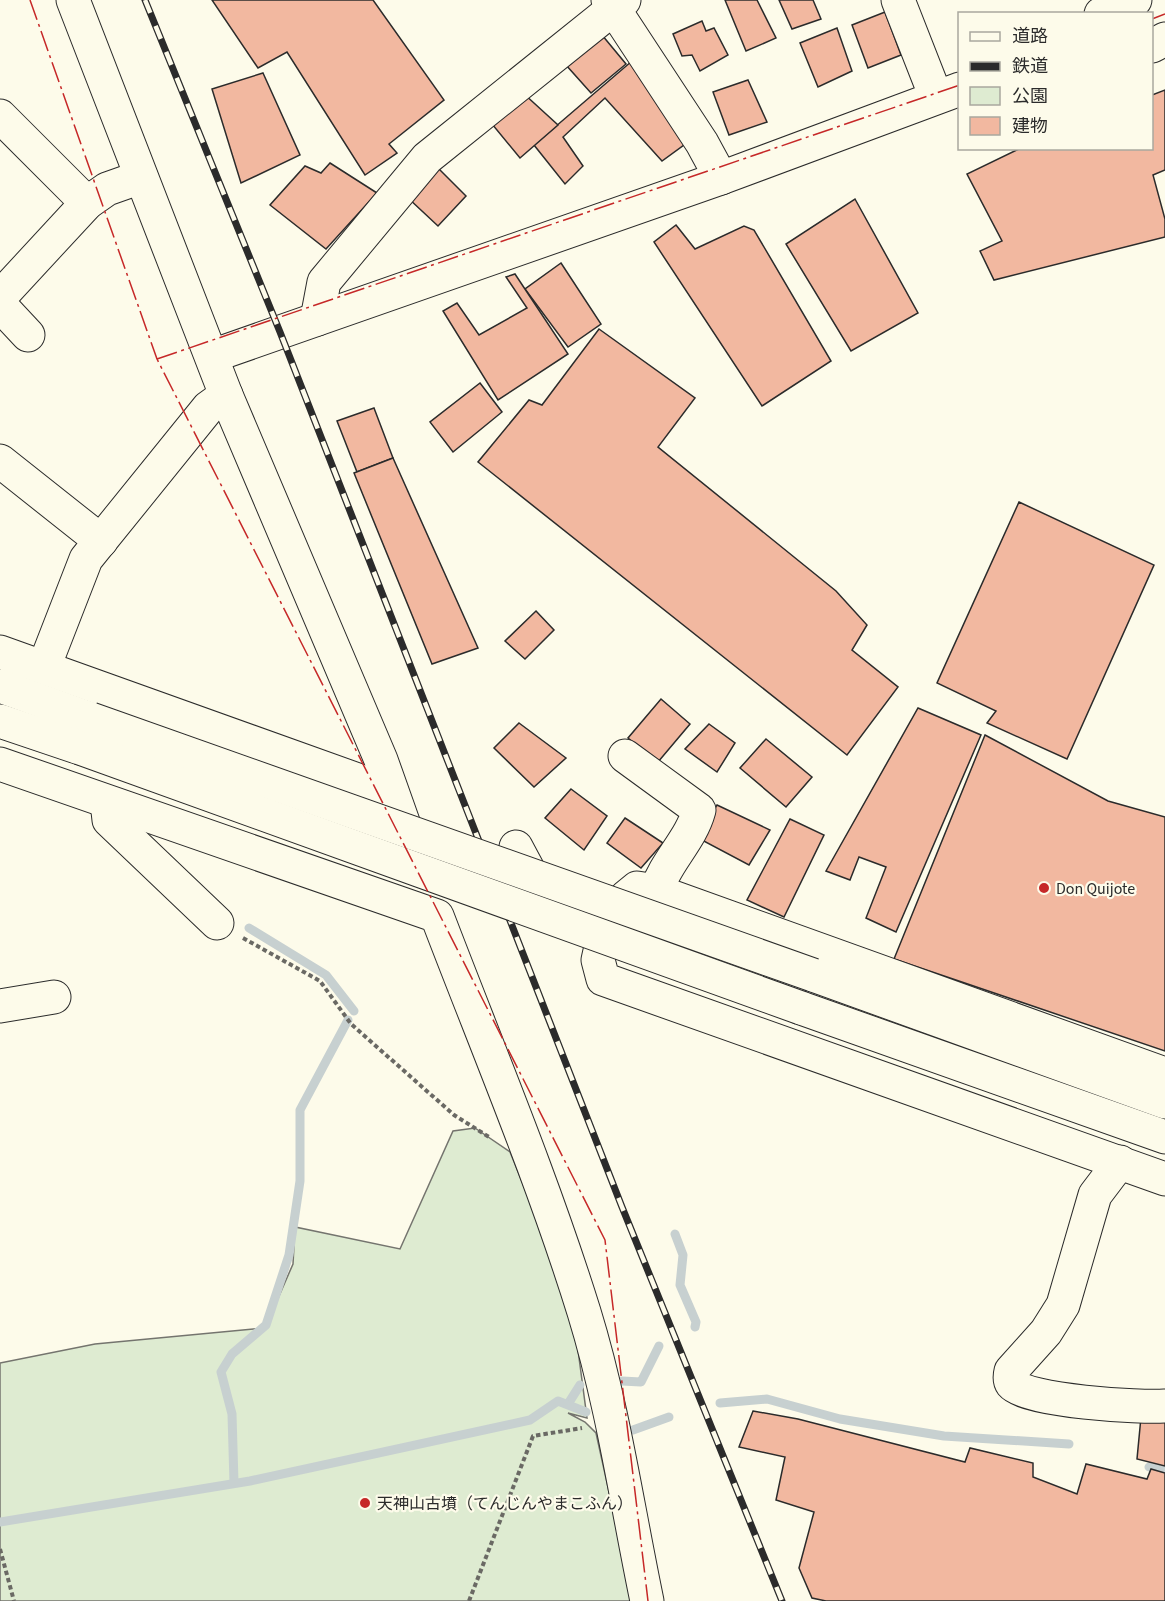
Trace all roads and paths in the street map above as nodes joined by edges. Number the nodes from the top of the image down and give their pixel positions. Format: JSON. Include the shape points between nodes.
{"nodes":[{"id":1,"x":74,"y":0,"type":"edge"},
{"id":2,"x":898,"y":0,"type":"edge"},
{"id":3,"x":1135,"y":0,"type":"edge"},
{"id":4,"x":615,"y":2,"type":"edge"},
{"id":5,"x":1106,"y":12,"type":"edge"},
{"id":6,"x":948,"y":93,"type":"edge"},
{"id":7,"x":0,"y":116,"type":"edge"},
{"id":8,"x":141,"y":177,"type":"junction"},
{"id":9,"x":721,"y":178,"type":"junction"},
{"id":10,"x":87,"y":203,"type":"junction"},
{"id":11,"x":0,"y":297,"type":"edge"},
{"id":12,"x":0,"y":305,"type":"edge"},
{"id":13,"x":317,"y":319,"type":"junction"},
{"id":14,"x":28,"y":335,"type":"dead end"},
{"id":15,"x":212,"y":356,"type":"junction"},
{"id":16,"x":226,"y":395,"type":"junction"},
{"id":17,"x":0,"y":461,"type":"edge"},
{"id":18,"x":101,"y":541,"type":"junction"},
{"id":19,"x":0,"y":652,"type":"edge"},
{"id":20,"x":44,"y":667,"type":"junction"},
{"id":21,"x":0,"y":686,"type":"edge"},
{"id":22,"x":0,"y":721,"type":"edge"},
{"id":23,"x":85,"y":734,"type":"junction"},
{"id":24,"x":625,"y":756,"type":"dead end"},
{"id":25,"x":1,"y":766,"type":"edge"},
{"id":26,"x":391,"y":792,"type":"junction"},
{"id":27,"x":107,"y":802,"type":"junction"},
{"id":28,"x":516,"y":848,"type":"dead end"},
{"id":29,"x":656,"y":891,"type":"junction"},
{"id":30,"x":437,"y":916,"type":"junction"},
{"id":31,"x":217,"y":923,"type":"joint"},
{"id":32,"x":610,"y":926,"type":"junction"},
{"id":33,"x":819,"y":963,"type":"junction"},
{"id":34,"x":54,"y":997,"type":"dead end"},
{"id":35,"x":0,"y":1006,"type":"edge"},
{"id":36,"x":1165,"y":1074,"type":"edge"},
{"id":37,"x":1165,"y":1102,"type":"edge"},
{"id":38,"x":1165,"y":1137,"type":"edge"},
{"id":39,"x":529,"y":1150,"type":"junction"},
{"id":40,"x":1120,"y":1162,"type":"junction"},
{"id":41,"x":1165,"y":1179,"type":"edge"},
{"id":42,"x":1165,"y":1406,"type":"edge"},
{"id":43,"x":611,"y":1423,"type":"junction"},
{"id":44,"x":0,"y":1549,"type":"edge"},
{"id":45,"x":14,"y":1601,"type":"edge"},
{"id":46,"x":469,"y":1601,"type":"edge"},
{"id":47,"x":647,"y":1601,"type":"edge"}],
"edges":[{"from":1,"to":8,"type":"street"},
{"from":2,"to":6,"type":"street"},
{"from":3,"to":5,"type":"street"},
{"from":4,"to":9,"type":"street"},
{"from":4,"to":13,"type":"street","via":[[428,158],[324,282]]},
{"from":6,"to":9,"type":"street"},
{"from":7,"to":10,"type":"street"},
{"from":8,"to":10,"type":"street","via":[[107,189]]},
{"from":8,"to":15,"type":"street"},
{"from":9,"to":13,"type":"street"},
{"from":10,"to":11,"type":"street"},
{"from":12,"to":14,"type":"street"},
{"from":13,"to":15,"type":"street"},
{"from":15,"to":16,"type":"street"},
{"from":16,"to":18,"type":"street","via":[[208,408]]},
{"from":16,"to":26,"type":"street","via":[[381,760]]},
{"from":17,"to":18,"type":"street"},
{"from":18,"to":20,"type":"street","via":[[87,559]]},
{"from":19,"to":20,"type":"street"},
{"from":20,"to":26,"type":"street"},
{"from":21,"to":23,"type":"street"},
{"from":22,"to":23,"type":"street"},
{"from":23,"to":33,"type":"street","bridge":true},
{"from":23,"to":38,"type":"street","bridge":true,"via":[[801,1008]]},
{"from":24,"to":29,"type":"street","via":[[699,810],[695,825]]},
{"from":25,"to":27,"type":"street"},
{"from":26,"to":30,"type":"street"},
{"from":27,"to":30,"type":"street"},
{"from":27,"to":31,"type":"street","via":[[109,819]]},
{"from":28,"to":32,"type":"street","via":[[538,890]]},
{"from":29,"to":32,"type":"street","via":[[631,891]]},
{"from":29,"to":33,"type":"street"},
{"from":30,"to":39,"type":"street"},
{"from":31,"to":39,"type":"path","via":[[320,981],[351,1024],[454,1114],[500,1145]]},
{"from":32,"to":40,"type":"street","via":[[598,960],[603,979]]},
{"from":33,"to":36,"type":"street"},
{"from":33,"to":37,"type":"street"},
{"from":34,"to":35,"type":"street"},
{"from":39,"to":43,"type":"street","via":[[584,1314]]},
{"from":40,"to":41,"type":"street"},
{"from":40,"to":42,"type":"street","via":[[1095,1195],[1063,1305],[1010,1377],[1018,1389],[1037,1395],[1124,1407]]},
{"from":43,"to":46,"type":"path","via":[[532,1436]]},
{"from":43,"to":47,"type":"street"},
{"from":44,"to":45,"type":"path"}]}
